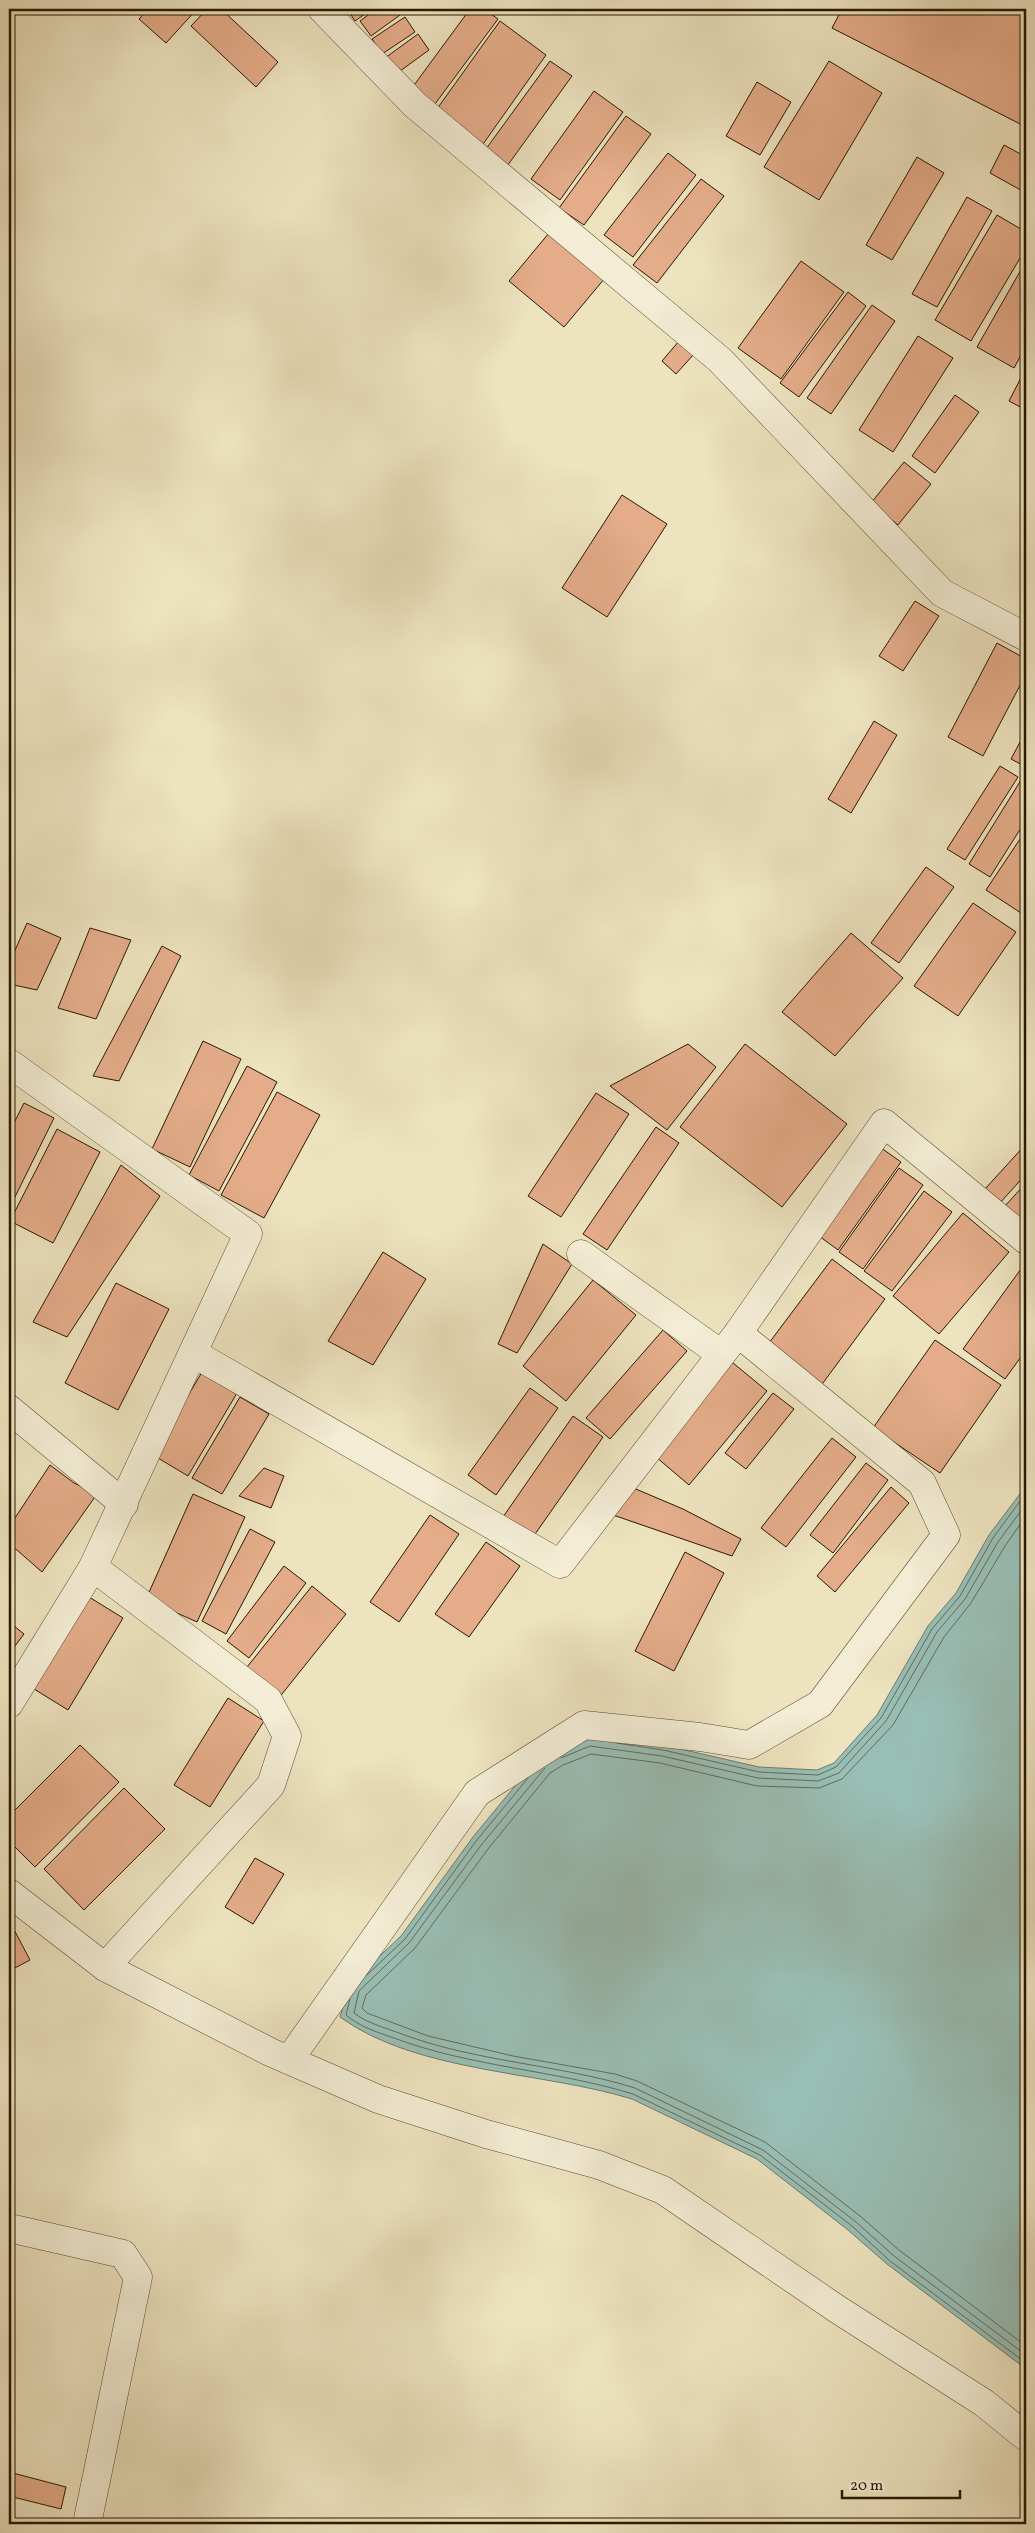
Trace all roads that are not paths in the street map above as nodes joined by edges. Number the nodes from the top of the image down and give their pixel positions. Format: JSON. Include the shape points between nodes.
{"nodes":[{"id":1,"x":322,"y":9,"type":"edge"},
{"id":2,"x":1026,"y":636,"type":"edge"},
{"id":3,"x":9,"y":1063,"type":"edge"},
{"id":4,"x":1026,"y":1240,"type":"edge"},
{"id":5,"x":581,"y":1254,"type":"dead end"},
{"id":6,"x":729,"y":1343,"type":"junction"},
{"id":7,"x":193,"y":1353,"type":"junction"},
{"id":8,"x":9,"y":1408,"type":"edge"},
{"id":9,"x":124,"y":1504,"type":"junction"},
{"id":10,"x":93,"y":1567,"type":"junction"},
{"id":11,"x":9,"y":1704,"type":"edge"},
{"id":12,"x":9,"y":1893,"type":"edge"},
{"id":13,"x":105,"y":1967,"type":"junction"},
{"id":14,"x":290,"y":2060,"type":"junction"},
{"id":15,"x":9,"y":2228,"type":"edge"},
{"id":16,"x":1026,"y":2437,"type":"edge"},
{"id":17,"x":87,"y":2524,"type":"edge"}],
"edges":[{"from":1,"to":2,"type":"street","via":[[415,106],[720,360],[942,593]]},
{"from":3,"to":7,"type":"street","via":[[248,1234]]},
{"from":4,"to":6,"type":"street","via":[[884,1123]]},
{"from":5,"to":6,"type":"street"},
{"from":6,"to":7,"type":"street","via":[[560,1564]]},
{"from":6,"to":14,"type":"street","via":[[922,1483],[946,1535],[820,1704],[749,1745],[700,1736],[584,1725],[477,1793]]},
{"from":7,"to":9,"type":"street"},
{"from":8,"to":9,"type":"street"},
{"from":9,"to":10,"type":"street"},
{"from":10,"to":11,"type":"street"},
{"from":10,"to":13,"type":"street","via":[[268,1700],[287,1736],[271,1785]]},
{"from":12,"to":13,"type":"street"},
{"from":13,"to":14,"type":"street"},
{"from":14,"to":16,"type":"street","via":[[378,2099],[486,2134],[599,2165],[663,2190],[837,2309],[984,2403]]},
{"from":15,"to":17,"type":"street","via":[[123,2254],[138,2277]]}]}
